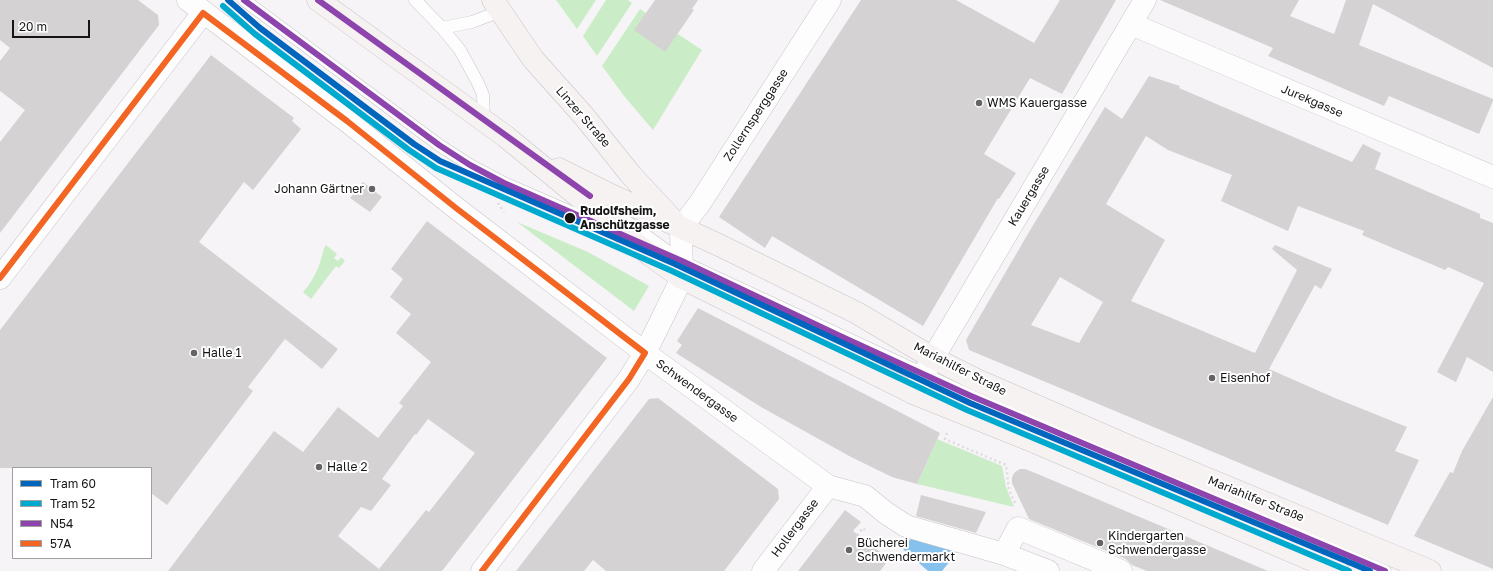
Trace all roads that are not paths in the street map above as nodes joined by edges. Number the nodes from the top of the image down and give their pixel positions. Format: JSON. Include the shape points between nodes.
{"nodes":[{"id":1,"x":244,"y":0,"type":"edge"},
{"id":2,"x":318,"y":0,"type":"edge"},
{"id":3,"x":415,"y":0,"type":"edge"},
{"id":4,"x":830,"y":0,"type":"edge"},
{"id":5,"x":1146,"y":0,"type":"edge"},
{"id":6,"x":195,"y":6,"type":"edge"},
{"id":7,"x":497,"y":6,"type":"edge"},
{"id":8,"x":1131,"y":24,"type":"junction"},
{"id":9,"x":442,"y":28,"type":"junction"},
{"id":10,"x":484,"y":120,"type":"junction"},
{"id":11,"x":505,"y":136,"type":"junction"},
{"id":12,"x":1493,"y":177,"type":"edge"},
{"id":13,"x":681,"y":228,"type":"junction"},
{"id":14,"x":628,"y":237,"type":"junction"},
{"id":15,"x":682,"y":269,"type":"junction"},
{"id":16,"x":0,"y":278,"type":"edge"},
{"id":17,"x":645,"y":353,"type":"junction"},
{"id":18,"x":928,"y":366,"type":"junction"},
{"id":19,"x":913,"y":393,"type":"junction"},
{"id":20,"x":828,"y":486,"type":"junction"},
{"id":21,"x":1238,"y":510,"type":"junction"},
{"id":22,"x":1004,"y":554,"type":"junction"},
{"id":23,"x":1404,"y":566,"type":"edge"},
{"id":24,"x":482,"y":571,"type":"edge"},
{"id":25,"x":763,"y":571,"type":"edge"},
{"id":26,"x":1048,"y":571,"type":"edge"},
{"id":27,"x":1121,"y":571,"type":"edge"},
{"id":28,"x":1338,"y":571,"type":"edge"},
{"id":29,"x":1385,"y":571,"type":"edge"},
{"id":30,"x":1430,"y":571,"type":"edge"}],
"edges":[{"from":1,"to":14,"type":"lane","via":[[439,145],[470,165],[504,183]]},
{"from":2,"to":10,"type":"street","name":"Mariahilfer Straße"},
{"from":3,"to":9,"type":"lane"},
{"from":4,"to":13,"type":"street","name":"Zollernsperggasse","via":[[700,203]]},
{"from":5,"to":8,"type":"street","name":"Kauergasse"},
{"from":6,"to":16,"type":"street"},
{"from":6,"to":17,"type":"street","name":"Schwendergasse"},
{"from":7,"to":9,"type":"lane","via":[[472,22]]},
{"from":7,"to":13,"type":"street","name":"Linzer Straße","via":[[540,68],[583,115],[631,175]]},
{"from":8,"to":12,"type":"street","name":"Jurekgasse"},
{"from":8,"to":18,"type":"street","name":"Kauergasse"},
{"from":9,"to":10,"type":"lane","via":[[460,50],[478,83],[483,96]]},
{"from":10,"to":11,"type":"street","name":"Mariahilfer Straße"},
{"from":11,"to":13,"type":"street","name":"Mariahilfer Straße","via":[[557,168]]},
{"from":11,"to":14,"type":"street","name":"Mariahilfer Straße"},
{"from":11,"to":15,"type":"lane"},
{"from":13,"to":15,"type":"street"},
{"from":13,"to":18,"type":"street","name":"Mariahilfer Straße","via":[[850,310]]},
{"from":14,"to":15,"type":"street","name":"Mariahilfer Straße"},
{"from":15,"to":17,"type":"street"},
{"from":15,"to":18,"type":"lane","via":[[840,336]]},
{"from":15,"to":19,"type":"street","name":"Mariahilfer Straße"},
{"from":17,"to":20,"type":"street","name":"Schwendergasse"},
{"from":17,"to":24,"type":"street","via":[[629,379]]},
{"from":18,"to":19,"type":"street","name":"Kauergasse"},
{"from":18,"to":21,"type":"street","name":"Mariahilfer Straße","via":[[977,380],[1133,448]]},
{"from":19,"to":21,"type":"street","name":"Mariahilfer Straße","via":[[1030,440]]},
{"from":20,"to":22,"type":"street","name":"Schwendergasse","via":[[865,496],[906,526]]},
{"from":20,"to":25,"type":"street","name":"Hollergasse"},
{"from":21,"to":23,"type":"street","name":"Mariahilfer Straße"},
{"from":21,"to":28,"type":"street","name":"Mariahilfer Straße"},
{"from":21,"to":29,"type":"lane"},
{"from":22,"to":26,"type":"street","name":"Schwendergasse"},
{"from":22,"to":27,"type":"street","via":[[1018,528]]},
{"from":23,"to":30,"type":"street","name":"Mariahilfer Straße"}]}
